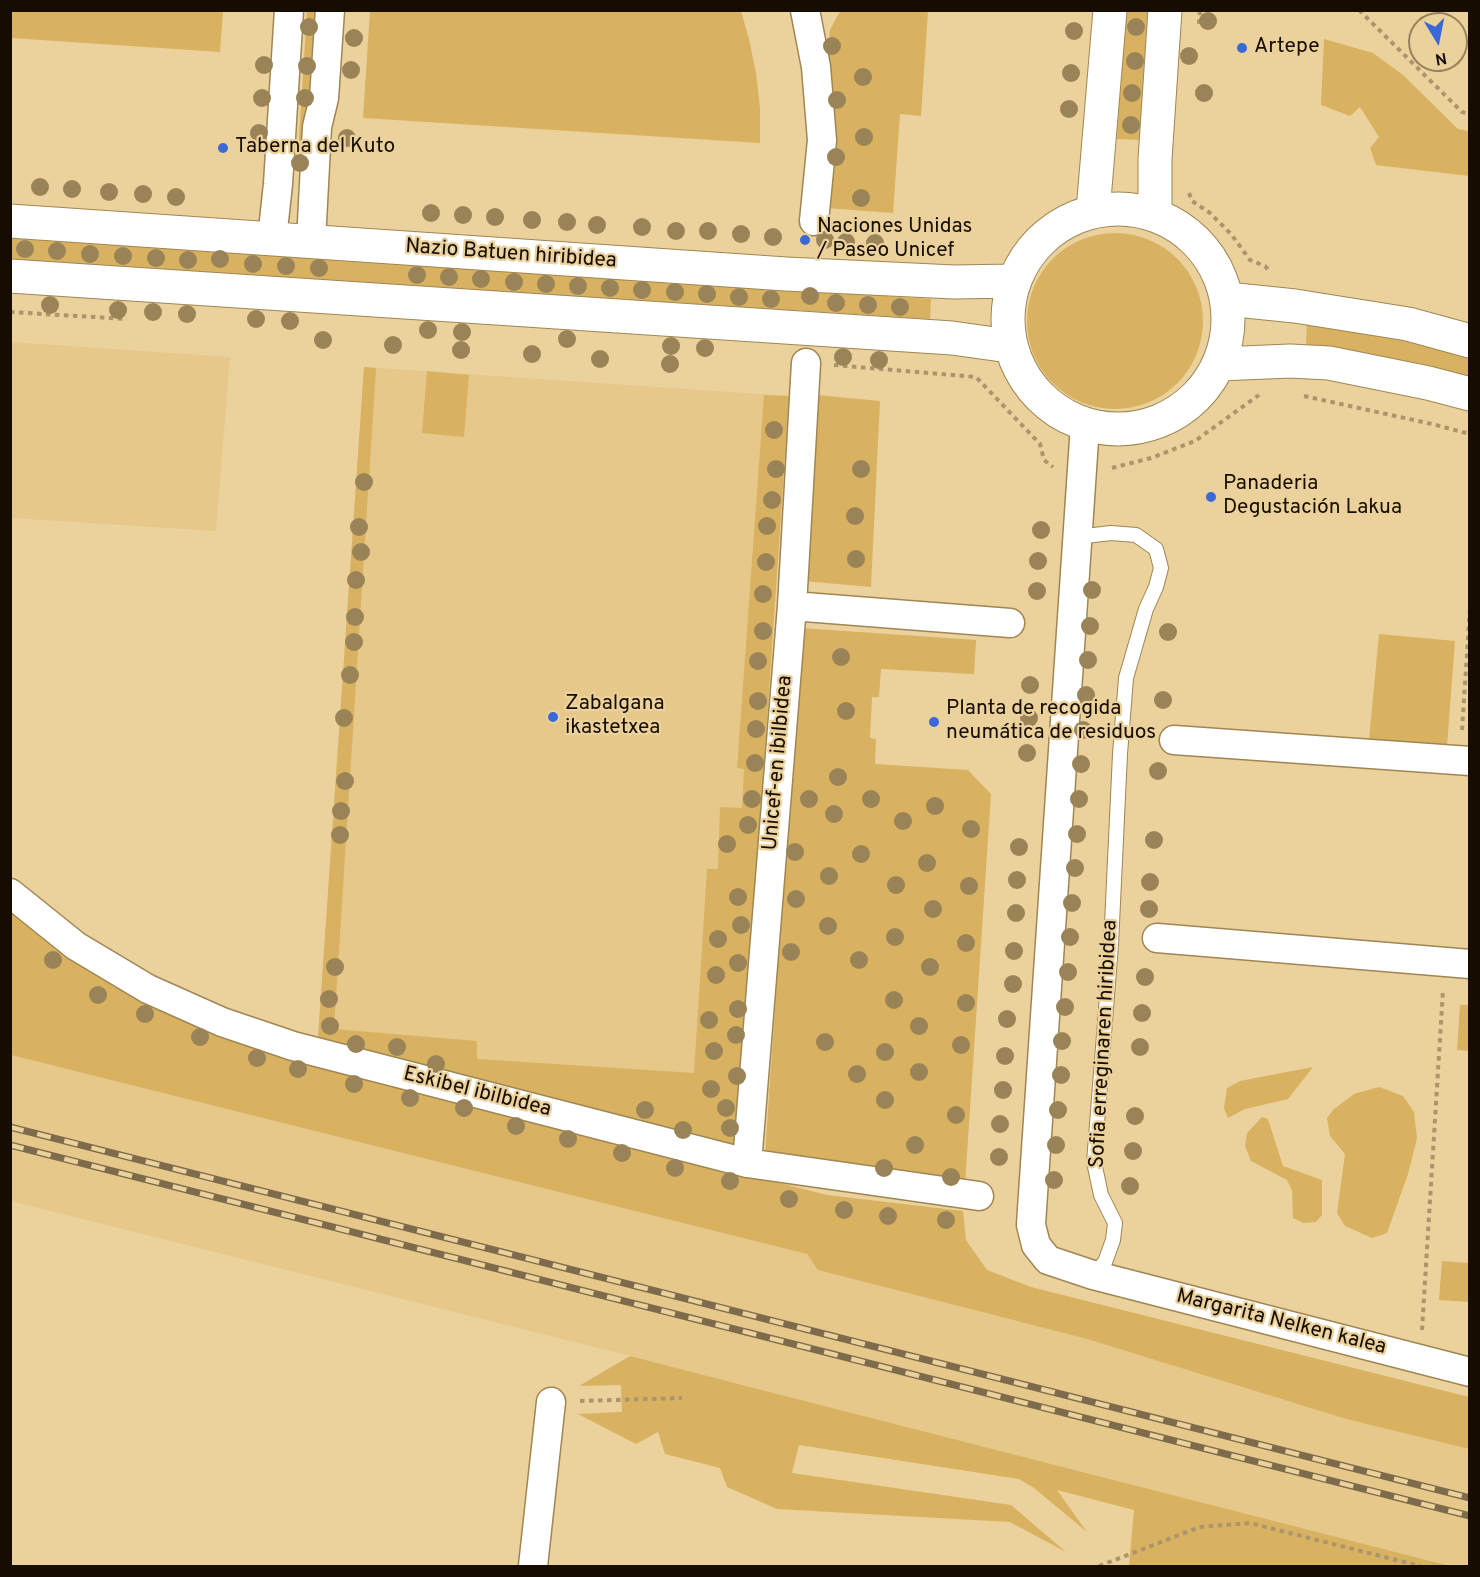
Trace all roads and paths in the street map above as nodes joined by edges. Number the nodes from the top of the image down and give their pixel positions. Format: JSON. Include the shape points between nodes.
{"nodes":[{"id":1,"x":290,"y":10,"type":"edge"},
{"id":2,"x":330,"y":10,"type":"edge"},
{"id":3,"x":805,"y":10,"type":"edge"},
{"id":4,"x":1110,"y":10,"type":"edge"},
{"id":5,"x":1165,"y":10,"type":"edge"},
{"id":6,"x":1200,"y":10,"type":"edge"},
{"id":7,"x":1359,"y":10,"type":"edge"},
{"id":8,"x":1198,"y":34,"type":"dead end"},
{"id":9,"x":1470,"y":114,"type":"edge"},
{"id":10,"x":1189,"y":192,"type":"dead end"},
{"id":11,"x":1093,"y":211,"type":"junction"},
{"id":12,"x":1155,"y":214,"type":"junction"},
{"id":13,"x":10,"y":221,"type":"edge"},
{"id":14,"x":814,"y":221,"type":"dead end"},
{"id":15,"x":272,"y":239,"type":"junction"},
{"id":16,"x":311,"y":241,"type":"junction"},
{"id":17,"x":10,"y":276,"type":"edge"},
{"id":18,"x":1012,"y":281,"type":"junction"},
{"id":19,"x":1227,"y":299,"type":"junction"},
{"id":20,"x":1272,"y":304,"type":"junction"},
{"id":21,"x":10,"y":312,"type":"edge"},
{"id":22,"x":128,"y":319,"type":"dead end"},
{"id":23,"x":1470,"y":341,"type":"edge"},
{"id":24,"x":1009,"y":346,"type":"junction"},
{"id":25,"x":1267,"y":362,"type":"junction"},
{"id":26,"x":806,"y":363,"type":"joint"},
{"id":27,"x":1220,"y":364,"type":"junction"},
{"id":28,"x":1296,"y":394,"type":"dead end"},
{"id":29,"x":1470,"y":394,"type":"edge"},
{"id":30,"x":1085,"y":425,"type":"junction"},
{"id":31,"x":1470,"y":434,"type":"edge"},
{"id":32,"x":1082,"y":468,"type":"junction"},
{"id":33,"x":1077,"y":537,"type":"junction"},
{"id":34,"x":792,"y":606,"type":"junction"},
{"id":35,"x":1470,"y":608,"type":"edge"},
{"id":36,"x":1010,"y":623,"type":"dead end"},
{"id":37,"x":1174,"y":740,"type":"dead end"},
{"id":38,"x":1465,"y":761,"type":"edge"},
{"id":39,"x":10,"y":894,"type":"edge"},
{"id":40,"x":1157,"y":938,"type":"dead end"},
{"id":41,"x":1457,"y":963,"type":"edge"},
{"id":42,"x":747,"y":1163,"type":"junction"},
{"id":43,"x":980,"y":1196,"type":"dead end"},
{"id":44,"x":1093,"y":1275,"type":"junction"},
{"id":45,"x":1422,"y":1331,"type":"dead end"},
{"id":46,"x":1470,"y":1372,"type":"edge"},
{"id":47,"x":682,"y":1398,"type":"dead end"},
{"id":48,"x":551,"y":1402,"type":"joint"},
{"id":49,"x":533,"y":1566,"type":"edge"},
{"id":50,"x":1102,"y":1566,"type":"edge"},
{"id":51,"x":1420,"y":1566,"type":"edge"}],
"edges":[{"from":1,"to":15,"type":"street"},
{"from":2,"to":16,"type":"street","via":[[324,98],[317,127]]},
{"from":3,"to":14,"type":"street","via":[[816,67],[822,140]]},
{"from":4,"to":11,"type":"main road"},
{"from":5,"to":12,"type":"main road"},
{"from":6,"to":8,"type":"path"},
{"from":7,"to":9,"type":"path","via":[[1462,112]]},
{"from":10,"to":20,"type":"path","via":[[1192,201],[1231,234],[1250,260],[1265,266],[1273,278]]},
{"from":11,"to":12,"type":"main road","via":[[1125,208]]},
{"from":11,"to":18,"type":"main road","via":[[1067,220],[1044,236],[1025,256]]},
{"from":12,"to":19,"type":"main road","via":[[1189,233],[1214,263]]},
{"from":13,"to":15,"type":"main road","name":"Nazio Batuen hiribidea"},
{"from":15,"to":16,"type":"main road","name":"Nazio Batuen hiribidea"},
{"from":16,"to":18,"type":"main road","name":"Nazio Batuen hiribidea","via":[[786,274]]},
{"from":17,"to":24,"type":"main road","via":[[952,338]]},
{"from":18,"to":24,"type":"main road"},
{"from":19,"to":20,"type":"main road"},
{"from":19,"to":27,"type":"main road","via":[[1227,343]]},
{"from":20,"to":23,"type":"main road","via":[[1408,324]]},
{"from":21,"to":22,"type":"path"},
{"from":24,"to":30,"type":"main road","via":[[1024,381],[1051,408]]},
{"from":25,"to":27,"type":"main road"},
{"from":25,"to":29,"type":"main road","via":[[1329,363]]},
{"from":25,"to":32,"type":"path","via":[[1265,390],[1195,441],[1115,468]]},
{"from":26,"to":32,"type":"path","via":[[976,377],[1040,444],[1044,460],[1053,467]]},
{"from":26,"to":34,"type":"street","name":"Unicef-en ibilbidea"},
{"from":27,"to":30,"type":"main road","via":[[1202,391],[1178,412],[1149,426],[1117,430]]},
{"from":28,"to":31,"type":"path"},
{"from":30,"to":32,"type":"street"},
{"from":32,"to":33,"type":"street"},
{"from":33,"to":44,"type":"street","via":[[1031,1225],[1036,1245],[1048,1260]]},
{"from":33,"to":44,"type":"lane","name":"Sofia erreginaren hiribidea","via":[[1136,535],[1156,549],[1161,568],[1126,678],[1094,1162],[1101,1195],[1115,1223],[1105,1262]]},
{"from":34,"to":36,"type":"street"},
{"from":34,"to":42,"type":"street","name":"Unicef-en ibilbidea"},
{"from":35,"to":38,"type":"path"},
{"from":37,"to":38,"type":"street"},
{"from":39,"to":42,"type":"street","name":"Eskibel ibilbidea","via":[[76,946],[148,989],[222,1022],[293,1046]]},
{"from":40,"to":41,"type":"street"},
{"from":41,"to":45,"type":"path"},
{"from":42,"to":43,"type":"street","name":"Eskibel ibilbidea"},
{"from":44,"to":46,"type":"street","name":"Margarita Nelken kalea"},
{"from":47,"to":48,"type":"path"},
{"from":48,"to":49,"type":"street"},
{"from":50,"to":51,"type":"path","via":[[1200,1527],[1250,1523]]}]}
